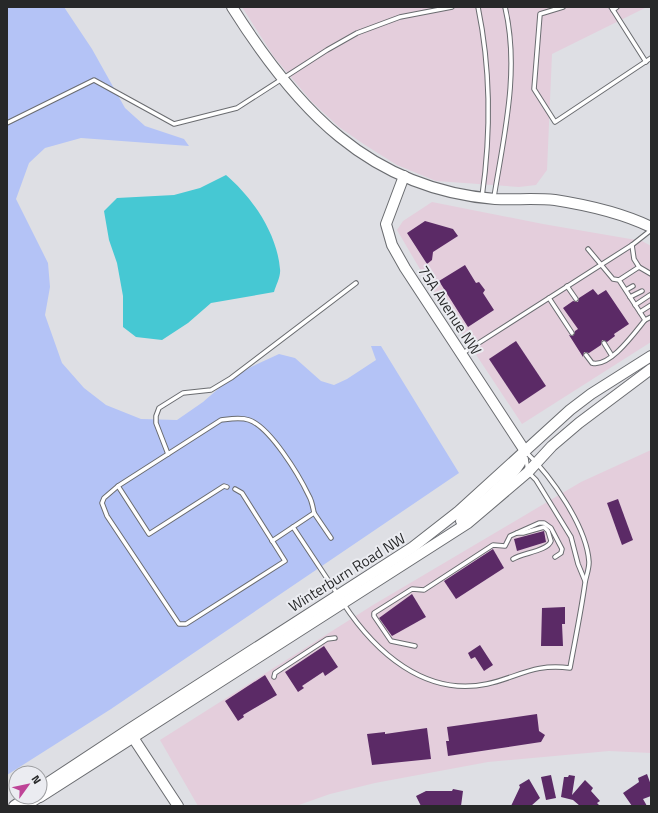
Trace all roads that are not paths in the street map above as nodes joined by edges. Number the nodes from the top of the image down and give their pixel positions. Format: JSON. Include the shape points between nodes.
{"nodes":[{"id":1,"x":232,"y":7,"type":"edge"},
{"id":2,"x":452,"y":7,"type":"edge"},
{"id":3,"x":478,"y":7,"type":"edge"},
{"id":4,"x":505,"y":7,"type":"edge"},
{"id":5,"x":563,"y":7,"type":"edge"},
{"id":6,"x":617,"y":7,"type":"edge"},
{"id":7,"x":612,"y":8,"type":"edge"},
{"id":8,"x":651,"y":58,"type":"edge"},
{"id":9,"x":646,"y":62,"type":"junction"},
{"id":10,"x":282,"y":80,"type":"junction"},
{"id":11,"x":7,"y":123,"type":"edge"},
{"id":12,"x":404,"y":176,"type":"junction"},
{"id":13,"x":482,"y":197,"type":"junction"},
{"id":14,"x":494,"y":198,"type":"junction"},
{"id":15,"x":651,"y":228,"type":"edge"},
{"id":16,"x":632,"y":245,"type":"junction"},
{"id":17,"x":588,"y":249,"type":"dead end"},
{"id":18,"x":600,"y":265,"type":"junction"},
{"id":19,"x":639,"y":267,"type":"junction"},
{"id":20,"x":650,"y":275,"type":"edge"},
{"id":21,"x":619,"y":280,"type":"junction"},
{"id":22,"x":356,"y":283,"type":"dead end"},
{"id":23,"x":567,"y":286,"type":"junction"},
{"id":24,"x":633,"y":286,"type":"dead end"},
{"id":25,"x":626,"y":290,"type":"junction"},
{"id":26,"x":642,"y":291,"type":"dead end"},
{"id":27,"x":650,"y":295,"type":"edge"},
{"id":28,"x":630,"y":297,"type":"junction"},
{"id":29,"x":549,"y":298,"type":"junction"},
{"id":30,"x":576,"y":300,"type":"dead end"},
{"id":31,"x":635,"y":305,"type":"junction"},
{"id":32,"x":651,"y":305,"type":"edge"},
{"id":33,"x":640,"y":312,"type":"junction"},
{"id":34,"x":651,"y":317,"type":"edge"},
{"id":35,"x":645,"y":320,"type":"junction"},
{"id":36,"x":572,"y":333,"type":"dead end"},
{"id":37,"x":604,"y":344,"type":"dead end"},
{"id":38,"x":461,"y":354,"type":"junction"},
{"id":39,"x":586,"y":355,"type":"dead end"},
{"id":40,"x":612,"y":356,"type":"junction"},
{"id":41,"x":651,"y":356,"type":"edge"},
{"id":42,"x":651,"y":369,"type":"edge"},
{"id":43,"x":525,"y":452,"type":"junction"},
{"id":44,"x":168,"y":454,"type":"junction"},
{"id":45,"x":537,"y":463,"type":"junction"},
{"id":46,"x":528,"y":472,"type":"junction"},
{"id":47,"x":118,"y":486,"type":"junction"},
{"id":48,"x":226,"y":487,"type":"dead end"},
{"id":49,"x":235,"y":489,"type":"dead end"},
{"id":50,"x":314,"y":513,"type":"junction"},
{"id":51,"x":293,"y":527,"type":"junction"},
{"id":52,"x":516,"y":533,"type":"junction"},
{"id":53,"x":330,"y":538,"type":"dead end"},
{"id":54,"x":272,"y":541,"type":"junction"},
{"id":55,"x":441,"y":541,"type":"junction"},
{"id":56,"x":555,"y":557,"type":"dead end"},
{"id":57,"x":513,"y":559,"type":"dead end"},
{"id":58,"x":586,"y":581,"type":"junction"},
{"id":59,"x":340,"y":598,"type":"junction"},
{"id":60,"x":335,"y":638,"type":"dead end"},
{"id":61,"x":415,"y":646,"type":"dead end"},
{"id":62,"x":274,"y":677,"type":"dead end"},
{"id":63,"x":131,"y":733,"type":"junction"},
{"id":64,"x":48,"y":783,"type":"edge"},
{"id":65,"x":48,"y":791,"type":"edge"},
{"id":66,"x":178,"y":806,"type":"edge"}],
"edges":[{"from":1,"to":10,"type":"main road"},
{"from":2,"to":10,"type":"lane","via":[[400,17],[357,33]]},
{"from":3,"to":13,"type":"lane","via":[[487,62],[489,103],[489,133]]},
{"from":4,"to":14,"type":"lane","via":[[510,29],[511,77]]},
{"from":5,"to":9,"type":"lane","via":[[540,14],[537,49],[534,89],[554,122]]},
{"from":6,"to":7,"type":"lane"},
{"from":7,"to":9,"type":"lane"},
{"from":8,"to":9,"type":"lane"},
{"from":10,"to":11,"type":"lane","via":[[238,108],[174,124],[94,80]]},
{"from":10,"to":12,"type":"main road","via":[[333,132],[356,149]]},
{"from":12,"to":13,"type":"main road","via":[[442,190]]},
{"from":12,"to":38,"type":"main road","name":"75A Avenue NW","via":[[386,224],[387,230],[405,268]]},
{"from":13,"to":14,"type":"main road"},
{"from":14,"to":15,"type":"main road","via":[[554,200],[612,213]]},
{"from":15,"to":16,"type":"lane"},
{"from":16,"to":18,"type":"lane"},
{"from":16,"to":19,"type":"lane","via":[[634,259]]},
{"from":17,"to":18,"type":"lane"},
{"from":18,"to":21,"type":"lane","via":[[612,278]]},
{"from":18,"to":23,"type":"lane"},
{"from":19,"to":20,"type":"lane"},
{"from":19,"to":21,"type":"lane"},
{"from":21,"to":25,"type":"lane"},
{"from":22,"to":44,"type":"lane","via":[[231,378],[210,390],[184,393],[159,408],[156,423]]},
{"from":23,"to":29,"type":"lane"},
{"from":23,"to":30,"type":"lane"},
{"from":24,"to":25,"type":"lane"},
{"from":25,"to":28,"type":"lane"},
{"from":26,"to":28,"type":"lane"},
{"from":27,"to":31,"type":"lane"},
{"from":28,"to":31,"type":"lane"},
{"from":29,"to":36,"type":"lane"},
{"from":29,"to":38,"type":"lane"},
{"from":31,"to":33,"type":"lane"},
{"from":32,"to":33,"type":"lane"},
{"from":33,"to":35,"type":"lane"},
{"from":34,"to":35,"type":"lane"},
{"from":35,"to":40,"type":"lane"},
{"from":37,"to":40,"type":"lane"},
{"from":38,"to":43,"type":"main road","name":"75A Avenue NW"},
{"from":39,"to":40,"type":"lane","via":[[596,364]]},
{"from":41,"to":43,"type":"main road","name":"Winterburn Road NW","via":[[591,394]]},
{"from":42,"to":45,"type":"main road","name":"Winterburn Road NW","via":[[579,423]]},
{"from":43,"to":45,"type":"lane"},
{"from":43,"to":46,"type":"lane"},
{"from":43,"to":55,"type":"main road","via":[[520,464],[509,477]]},
{"from":43,"to":59,"type":"main road","name":"Winterburn Road NW","via":[[435,531]]},
{"from":44,"to":47,"type":"lane"},
{"from":44,"to":50,"type":"lane","via":[[221,420],[248,419],[262,426],[272,436],[310,496]]},
{"from":45,"to":46,"type":"main road","name":"Winterburn Road NW"},
{"from":45,"to":58,"type":"lane","via":[[566,504],[586,543],[589,563]]},
{"from":46,"to":55,"type":"main road","name":"Winterburn Road NW","via":[[468,524]]},
{"from":46,"to":58,"type":"lane","via":[[536,480],[566,527],[574,546],[579,569]]},
{"from":47,"to":48,"type":"lane","via":[[149,534]]},
{"from":47,"to":54,"type":"lane","via":[[102,503],[107,516],[179,624],[186,624],[285,561]]},
{"from":49,"to":54,"type":"lane","via":[[242,494]]},
{"from":50,"to":51,"type":"lane"},
{"from":50,"to":53,"type":"lane"},
{"from":51,"to":54,"type":"lane"},
{"from":51,"to":59,"type":"lane"},
{"from":52,"to":56,"type":"lane","via":[[539,523],[547,524],[562,548],[561,553]]},
{"from":52,"to":57,"type":"lane","via":[[523,534],[541,527],[548,530],[551,541],[547,547],[518,555]]},
{"from":52,"to":61,"type":"lane","via":[[510,536],[505,546],[493,545],[424,590],[410,589],[374,613],[390,641]]},
{"from":55,"to":59,"type":"main road","name":"Winterburn Road NW"},
{"from":58,"to":59,"type":"lane","via":[[570,668],[538,668],[500,681],[472,686],[441,684],[411,672],[385,652],[358,624]]},
{"from":59,"to":63,"type":"main road","name":"Winterburn Road NW"},
{"from":60,"to":62,"type":"lane","via":[[321,643],[275,673]]},
{"from":63,"to":64,"type":"main road","name":"Winterburn Road NW"},
{"from":63,"to":65,"type":"main road","name":"Winterburn Road NW"},
{"from":63,"to":66,"type":"main road"}]}
